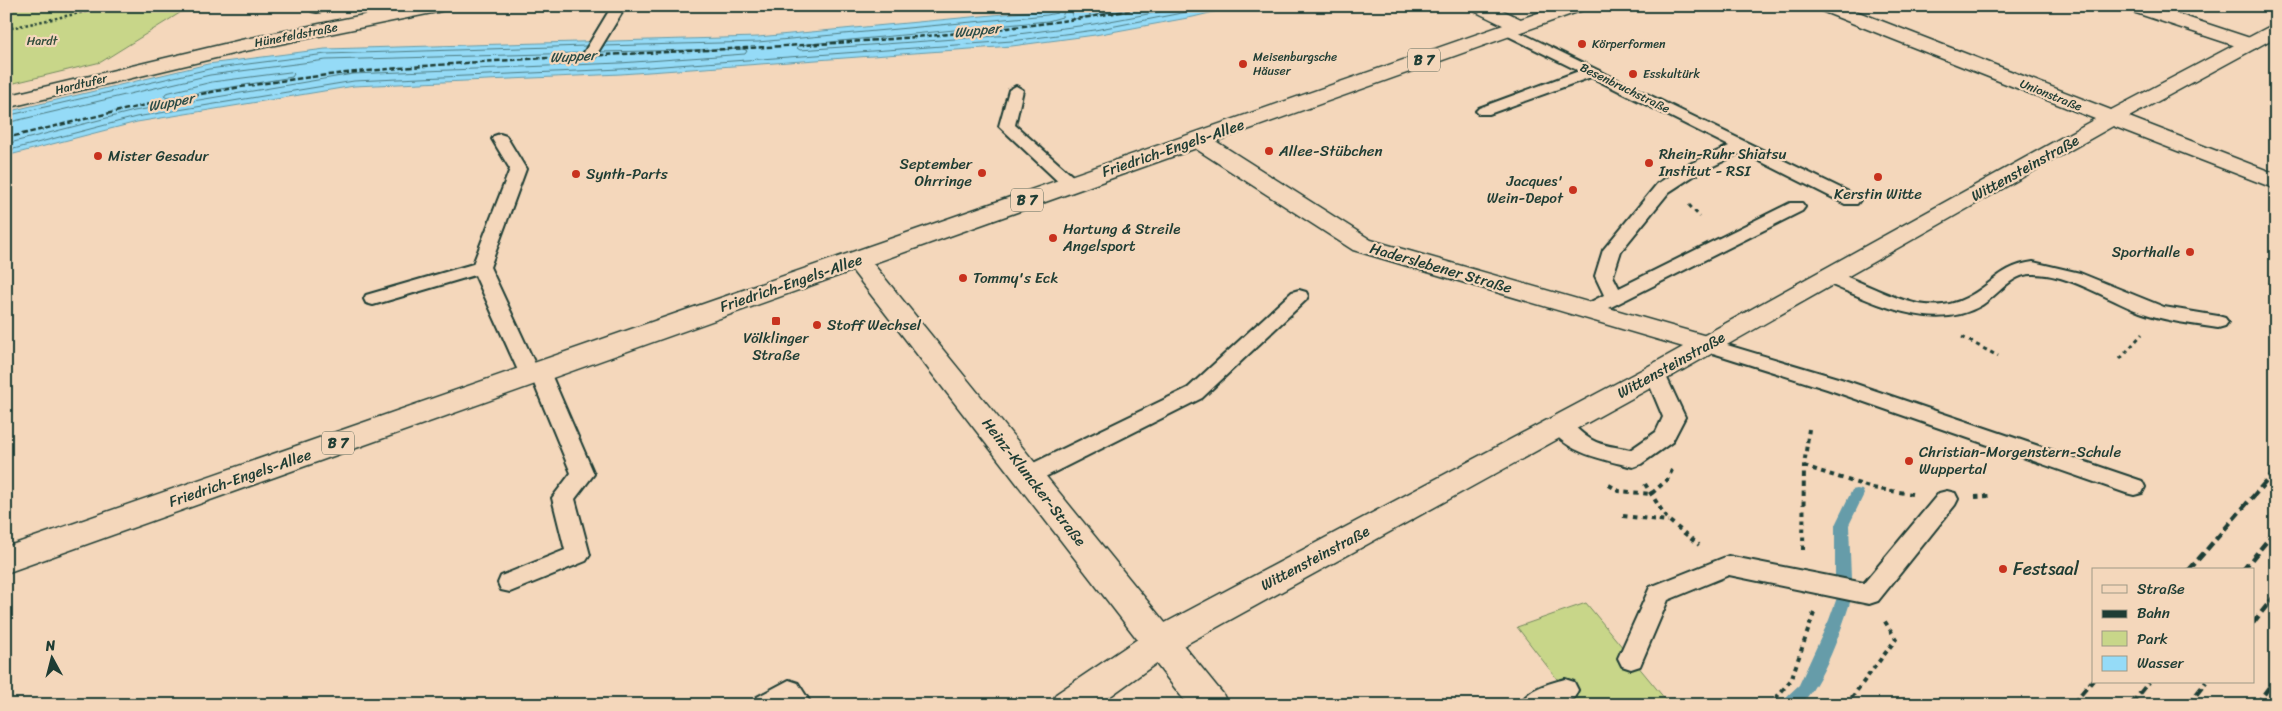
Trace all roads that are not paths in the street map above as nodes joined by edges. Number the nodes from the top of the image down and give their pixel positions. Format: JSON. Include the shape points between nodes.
{"nodes":[{"id":1,"x":437,"y":6,"type":"edge"},
{"id":2,"x":619,"y":6,"type":"edge"},
{"id":3,"x":1479,"y":6,"type":"edge"},
{"id":4,"x":1576,"y":6,"type":"edge"},
{"id":5,"x":1826,"y":6,"type":"edge"},
{"id":6,"x":2134,"y":6,"type":"edge"},
{"id":7,"x":1514,"y":28,"type":"junction"},
{"id":8,"x":2276,"y":29,"type":"edge"},
{"id":9,"x":2249,"y":44,"type":"junction"},
{"id":10,"x":590,"y":54,"type":"dead end"},
{"id":11,"x":156,"y":66,"type":"joint"},
{"id":12,"x":1591,"y":72,"type":"junction"},
{"id":13,"x":1016,"y":90,"type":"dead end"},
{"id":14,"x":6,"y":102,"type":"edge"},
{"id":15,"x":1484,"y":111,"type":"dead end"},
{"id":16,"x":2110,"y":119,"type":"junction"},
{"id":17,"x":500,"y":138,"type":"dead end"},
{"id":18,"x":1198,"y":140,"type":"junction"},
{"id":19,"x":1742,"y":146,"type":"junction"},
{"id":20,"x":2276,"y":182,"type":"edge"},
{"id":21,"x":1072,"y":184,"type":"junction"},
{"id":22,"x":1851,"y":200,"type":"dead end"},
{"id":23,"x":1796,"y":207,"type":"dead end"},
{"id":24,"x":857,"y":260,"type":"junction"},
{"id":25,"x":481,"y":267,"type":"junction"},
{"id":26,"x":1829,"y":277,"type":"junction"},
{"id":27,"x":1299,"y":296,"type":"dead end"},
{"id":28,"x":1615,"y":298,"type":"junction"},
{"id":29,"x":373,"y":299,"type":"dead end"},
{"id":30,"x":1590,"y":310,"type":"junction"},
{"id":31,"x":2218,"y":322,"type":"dead end"},
{"id":32,"x":1707,"y":345,"type":"junction"},
{"id":33,"x":535,"y":374,"type":"junction"},
{"id":34,"x":1656,"y":374,"type":"junction"},
{"id":35,"x":1559,"y":425,"type":"junction"},
{"id":36,"x":1029,"y":475,"type":"junction"},
{"id":37,"x":2134,"y":487,"type":"dead end"},
{"id":38,"x":1947,"y":498,"type":"road end"},
{"id":39,"x":6,"y":560,"type":"edge"},
{"id":40,"x":510,"y":583,"type":"dead end"},
{"id":41,"x":1160,"y":642,"type":"junction"},
{"id":42,"x":1631,"y":658,"type":"dead end"},
{"id":43,"x":1565,"y":690,"type":"dead end"},
{"id":44,"x":766,"y":705,"type":"edge"},
{"id":45,"x":799,"y":705,"type":"edge"},
{"id":46,"x":1069,"y":705,"type":"edge"},
{"id":47,"x":1210,"y":705,"type":"edge"},
{"id":48,"x":1534,"y":705,"type":"edge"}],
"edges":[{"from":1,"to":11,"type":"street","name":"Hünefeldstraße"},
{"from":2,"to":10,"type":"lane"},
{"from":3,"to":7,"type":"street"},
{"from":4,"to":7,"type":"street","name":"Friedrich-Engels-Allee","number":"B 7"},
{"from":5,"to":16,"type":"street","name":"Unionstraße"},
{"from":6,"to":9,"type":"street"},
{"from":7,"to":12,"type":"lane","name":"Besenbruchstraße"},
{"from":7,"to":18,"type":"street","name":"Friedrich-Engels-Allee","number":"B 7"},
{"from":8,"to":9,"type":"street","name":"Wittensteinstraße"},
{"from":9,"to":16,"type":"street","name":"Wittensteinstraße"},
{"from":11,"to":14,"type":"street","name":"Hardtufer"},
{"from":12,"to":15,"type":"lane"},
{"from":12,"to":19,"type":"lane","name":"Besenbruchstraße"},
{"from":13,"to":21,"type":"lane","via":[[1007,126]]},
{"from":16,"to":20,"type":"street","name":"Unionstraße"},
{"from":16,"to":26,"type":"street","name":"Wittensteinstraße"},
{"from":17,"to":25,"type":"lane","via":[[518,169]]},
{"from":18,"to":21,"type":"street","name":"Friedrich-Engels-Allee","number":"B 7"},
{"from":18,"to":30,"type":"street","name":"Haderslebener Straße","via":[[1362,246]]},
{"from":19,"to":22,"type":"lane","name":"Besenbruchstraße"},
{"from":19,"to":28,"type":"lane","via":[[1688,171],[1664,188],[1612,250],[1604,276]]},
{"from":21,"to":24,"type":"street","name":"Friedrich-Engels-Allee","number":"B 7"},
{"from":23,"to":28,"type":"lane"},
{"from":24,"to":33,"type":"street","name":"Friedrich-Engels-Allee","number":"B 7"},
{"from":24,"to":36,"type":"street","name":"Heinz-Kluncker-Straße"},
{"from":25,"to":29,"type":"lane"},
{"from":25,"to":33,"type":"lane"},
{"from":26,"to":31,"type":"lane","via":[[1906,307],[1939,310],[1968,305],[2016,272],[2030,268],[2068,275],[2142,306]]},
{"from":26,"to":32,"type":"street","name":"Wittensteinstraße"},
{"from":27,"to":36,"type":"lane","via":[[1195,393]]},
{"from":28,"to":30,"type":"lane"},
{"from":30,"to":32,"type":"street","name":"Haderslebener Straße"},
{"from":32,"to":34,"type":"street","name":"Wittensteinstraße"},
{"from":32,"to":37,"type":"lane","via":[[1834,384]]},
{"from":33,"to":39,"type":"street","name":"Friedrich-Engels-Allee","number":"B 7"},
{"from":33,"to":40,"type":"lane","via":[[583,474],[563,498],[578,555]]},
{"from":34,"to":35,"type":"street","name":"Wittensteinstraße"},
{"from":34,"to":35,"type":"lane","via":[[1674,417],[1664,437],[1633,459],[1585,446]]},
{"from":35,"to":41,"type":"street","name":"Wittensteinstraße"},
{"from":36,"to":41,"type":"street","name":"Heinz-Kluncker-Straße"},
{"from":38,"to":42,"type":"lane","via":[[1869,594],[1728,565],[1659,594]]},
{"from":41,"to":46,"type":"street","name":"Wittensteinstraße"},
{"from":41,"to":47,"type":"street","name":"Heinz-Kluncker-Straße"},
{"from":43,"to":48,"type":"lane","via":[[1548,695]]},
{"from":44,"to":45,"type":"lane","via":[[789,691]]}]}
